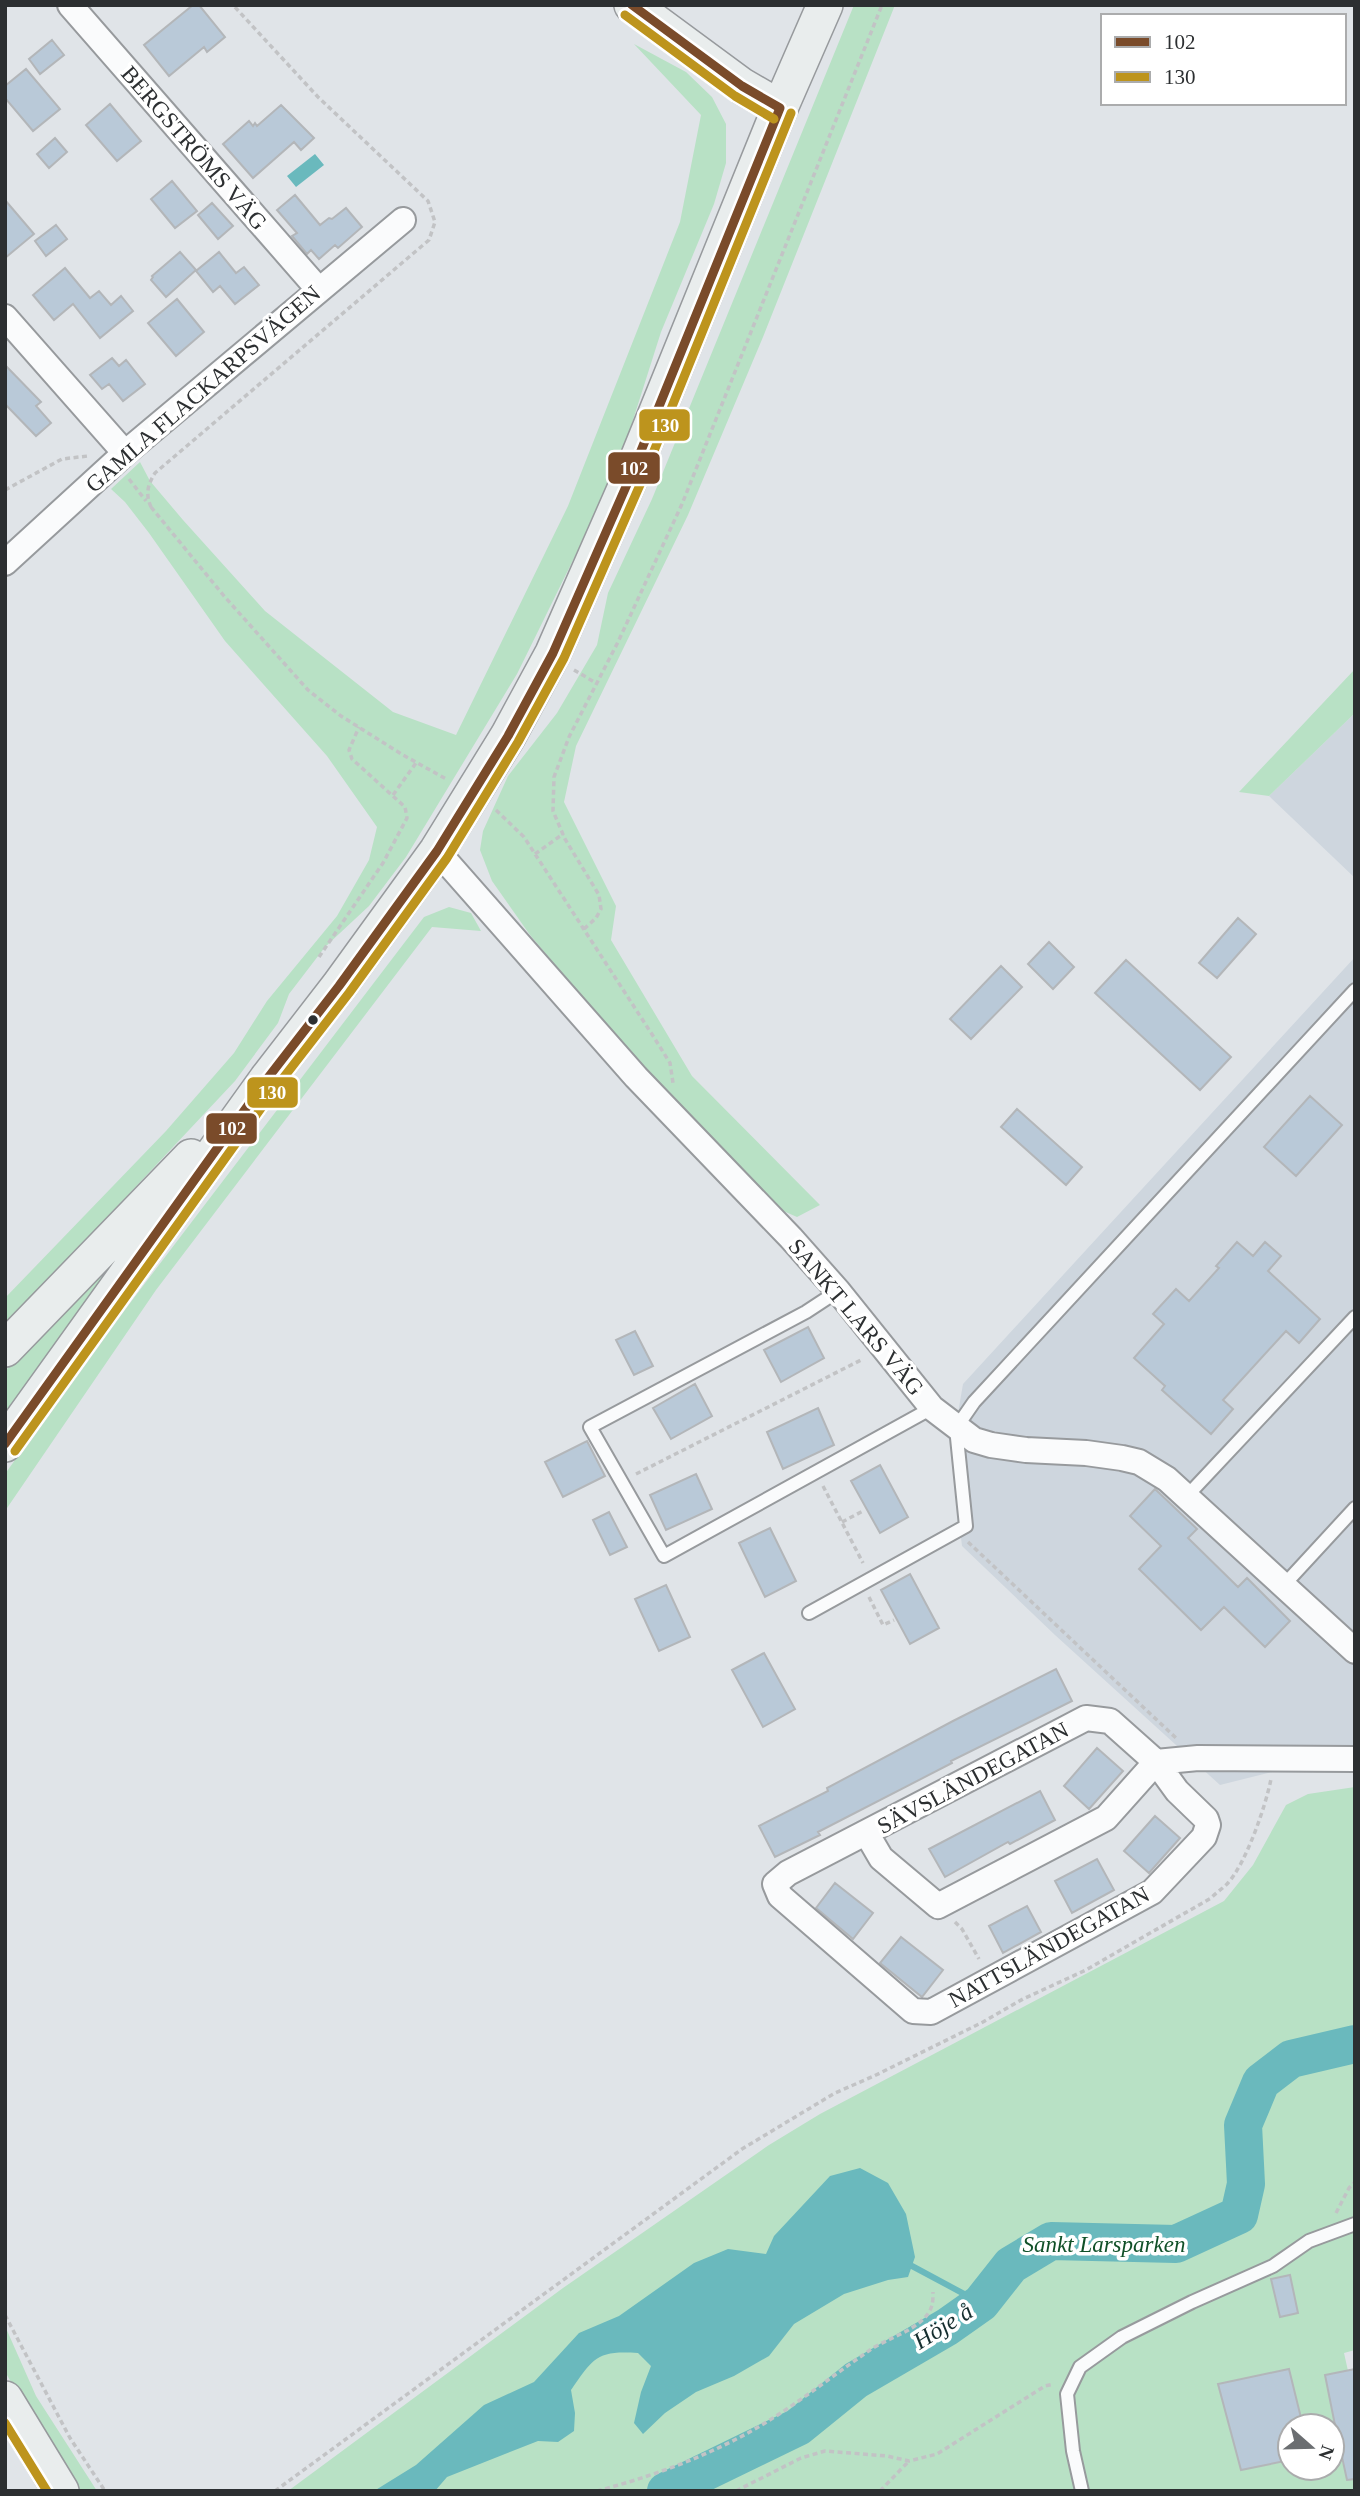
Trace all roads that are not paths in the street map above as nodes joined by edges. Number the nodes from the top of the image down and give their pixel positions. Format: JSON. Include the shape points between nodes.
{"nodes":[{"id":1,"x":70,"y":5,"type":"edge"},
{"id":2,"x":632,"y":5,"type":"edge"},
{"id":3,"x":824,"y":5,"type":"edge"},
{"id":4,"x":780,"y":108,"type":"junction"},
{"id":5,"x":403,"y":220,"type":"dead end"},
{"id":6,"x":319,"y":290,"type":"junction"},
{"id":7,"x":5,"y":317,"type":"edge"},
{"id":8,"x":117,"y":461,"type":"junction"},
{"id":9,"x":5,"y":563,"type":"edge"},
{"id":10,"x":437,"y":851,"type":"junction"},
{"id":11,"x":1355,"y":990,"type":"edge"},
{"id":12,"x":267,"y":1079,"type":"junction"},
{"id":13,"x":838,"y":1291,"type":"junction"},
{"id":14,"x":1355,"y":1317,"type":"edge"},
{"id":15,"x":5,"y":1349,"type":"edge"},
{"id":16,"x":932,"y":1408,"type":"junction"},
{"id":17,"x":956,"y":1428,"type":"junction"},
{"id":18,"x":5,"y":1444,"type":"edge"},
{"id":19,"x":1187,"y":1496,"type":"junction"},
{"id":20,"x":1355,"y":1508,"type":"edge"},
{"id":21,"x":1284,"y":1585,"type":"junction"},
{"id":22,"x":809,"y":1613,"type":"dead end"},
{"id":23,"x":1355,"y":1651,"type":"edge"},
{"id":24,"x":1355,"y":1759,"type":"edge"},
{"id":25,"x":1178,"y":1760,"type":"junction"},
{"id":26,"x":867,"y":1834,"type":"junction"},
{"id":27,"x":780,"y":1896,"type":"joint"},
{"id":28,"x":1355,"y":2224,"type":"edge"},
{"id":29,"x":5,"y":2399,"type":"edge"},
{"id":30,"x":5,"y":2447,"type":"edge"},
{"id":31,"x":36,"y":2491,"type":"edge"},
{"id":32,"x":61,"y":2491,"type":"edge"},
{"id":33,"x":1082,"y":2491,"type":"edge"}],
"edges":[{"from":1,"to":6,"type":"street","name":"BERGSTRÖMS VÄG"},
{"from":2,"to":4,"type":"main road","via":[[742,86]]},
{"from":3,"to":4,"type":"main road"},
{"from":4,"to":10,"type":"main road","via":[[632,473],[553,653]]},
{"from":5,"to":6,"type":"street","name":"GAMLA FLACKARPSVÄGEN"},
{"from":6,"to":8,"type":"street","name":"GAMLA FLACKARPSVÄGEN"},
{"from":7,"to":8,"type":"street"},
{"from":8,"to":9,"type":"street","name":"GAMLA FLACKARPSVÄGEN"},
{"from":10,"to":12,"type":"main road"},
{"from":10,"to":13,"type":"street","name":"SANKT LARS VÄG","via":[[636,1077]]},
{"from":11,"to":17,"type":"lane","via":[[974,1402]]},
{"from":12,"to":15,"type":"main road"},
{"from":12,"to":18,"type":"main road"},
{"from":13,"to":16,"type":"street","name":"SANKT LARS VÄG"},
{"from":13,"to":16,"type":"lane","via":[[590,1427],[664,1556]]},
{"from":14,"to":19,"type":"lane"},
{"from":16,"to":17,"type":"street","name":"SANKT LARS VÄG"},
{"from":17,"to":19,"type":"street","name":"SANKT LARS VÄG","via":[[991,1445],[1139,1462]]},
{"from":17,"to":22,"type":"lane","via":[[966,1526]]},
{"from":19,"to":21,"type":"street","name":"SANKT LARS VÄG"},
{"from":20,"to":21,"type":"lane"},
{"from":21,"to":23,"type":"street","name":"SANKT LARS VÄG"},
{"from":24,"to":25,"type":"street"},
{"from":25,"to":26,"type":"street","name":"SÄVSLÄNDEGATAN","via":[[1110,1721],[1086,1718]]},
{"from":25,"to":26,"type":"street","via":[[1105,1818],[938,1906],[881,1858]]},
{"from":25,"to":27,"type":"street","name":"NATTSLÄNDEGATAN","via":[[1177,1791],[1208,1825],[1204,1838],[1152,1892],[931,2012],[913,2011]]},
{"from":26,"to":27,"type":"street","name":"SÄVSLÄNDEGATAN","via":[[788,1873],[775,1884]]},
{"from":28,"to":33,"type":"lane","via":[[1309,2241],[1273,2266],[1122,2337],[1080,2367],[1068,2394]]},
{"from":29,"to":32,"type":"main road"},
{"from":30,"to":31,"type":"main road"}]}
